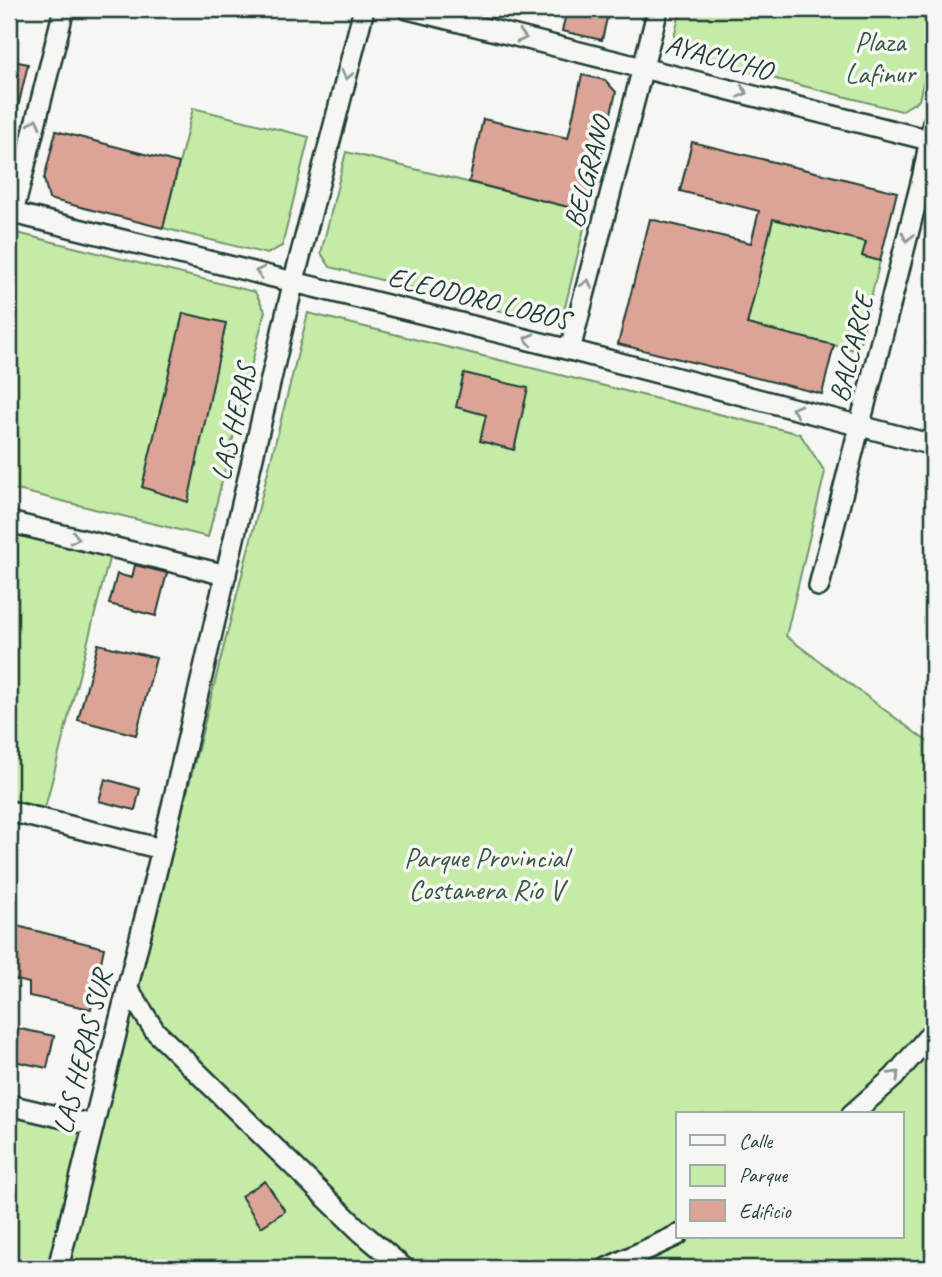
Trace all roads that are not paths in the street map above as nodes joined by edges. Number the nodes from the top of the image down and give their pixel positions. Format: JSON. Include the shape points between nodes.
{"nodes":[{"id":1,"x":64,"y":9,"type":"edge"},
{"id":2,"x":364,"y":9,"type":"edge"},
{"id":3,"x":408,"y":9,"type":"edge"},
{"id":4,"x":658,"y":9,"type":"edge"},
{"id":5,"x":643,"y":66,"type":"junction"},
{"id":6,"x":932,"y":135,"type":"edge"},
{"id":7,"x":11,"y":212,"type":"edge"},
{"id":8,"x":294,"y":280,"type":"junction"},
{"id":9,"x":570,"y":350,"type":"junction"},
{"id":10,"x":860,"y":427,"type":"junction"},
{"id":11,"x":933,"y":445,"type":"edge"},
{"id":12,"x":9,"y":522,"type":"edge"},
{"id":13,"x":226,"y":575,"type":"junction"},
{"id":14,"x":819,"y":586,"type":"dead end"},
{"id":15,"x":9,"y":811,"type":"edge"},
{"id":16,"x":162,"y":849,"type":"junction"},
{"id":17,"x":127,"y":987,"type":"junction"},
{"id":18,"x":933,"y":1031,"type":"edge"},
{"id":19,"x":9,"y":1105,"type":"edge"},
{"id":20,"x":854,"y":1112,"type":"edge"},
{"id":21,"x":93,"y":1125,"type":"junction"},
{"id":22,"x":676,"y":1236,"type":"edge"},
{"id":23,"x":58,"y":1268,"type":"edge"},
{"id":24,"x":404,"y":1268,"type":"edge"},
{"id":25,"x":607,"y":1268,"type":"edge"}],
"edges":[{"from":7,"to":1,"type":"street","one_way":true},
{"from":2,"to":8,"type":"street","name":"LAS HERAS","one_way":true},
{"from":3,"to":5,"type":"street","name":"AYACUCHO","one_way":true},
{"from":4,"to":5,"type":"street","name":"BELGRANO"},
{"from":5,"to":6,"type":"street","name":"AYACUCHO","one_way":true},
{"from":9,"to":5,"type":"street","name":"BELGRANO","one_way":true},
{"from":6,"to":10,"type":"street","name":"BALCARCE","one_way":true},
{"from":8,"to":7,"type":"street","name":"ELEODORO LOBOS","one_way":true},
{"from":9,"to":8,"type":"street","name":"ELEODORO LOBOS","one_way":true},
{"from":8,"to":13,"type":"street","name":"LAS HERAS"},
{"from":10,"to":9,"type":"street","name":"ELEODORO LOBOS","one_way":true},
{"from":10,"to":11,"type":"street","name":"ELEODORO LOBOS"},
{"from":10,"to":14,"type":"street","name":"BALCARCE"},
{"from":12,"to":13,"type":"street","one_way":true},
{"from":13,"to":16,"type":"street","name":"LAS HERAS"},
{"from":15,"to":16,"type":"street"},
{"from":16,"to":17,"type":"street","name":"LAS HERAS SUR"},
{"from":17,"to":21,"type":"street","name":"LAS HERAS SUR"},
{"from":17,"to":24,"type":"street","via":[[155,1031],[360,1231]]},
{"from":20,"to":18,"type":"street","one_way":true,"via":[[894,1077]]},
{"from":19,"to":21,"type":"street"},
{"from":21,"to":23,"type":"street","name":"LAS HERAS SUR"},
{"from":22,"to":25,"type":"street"}]}
